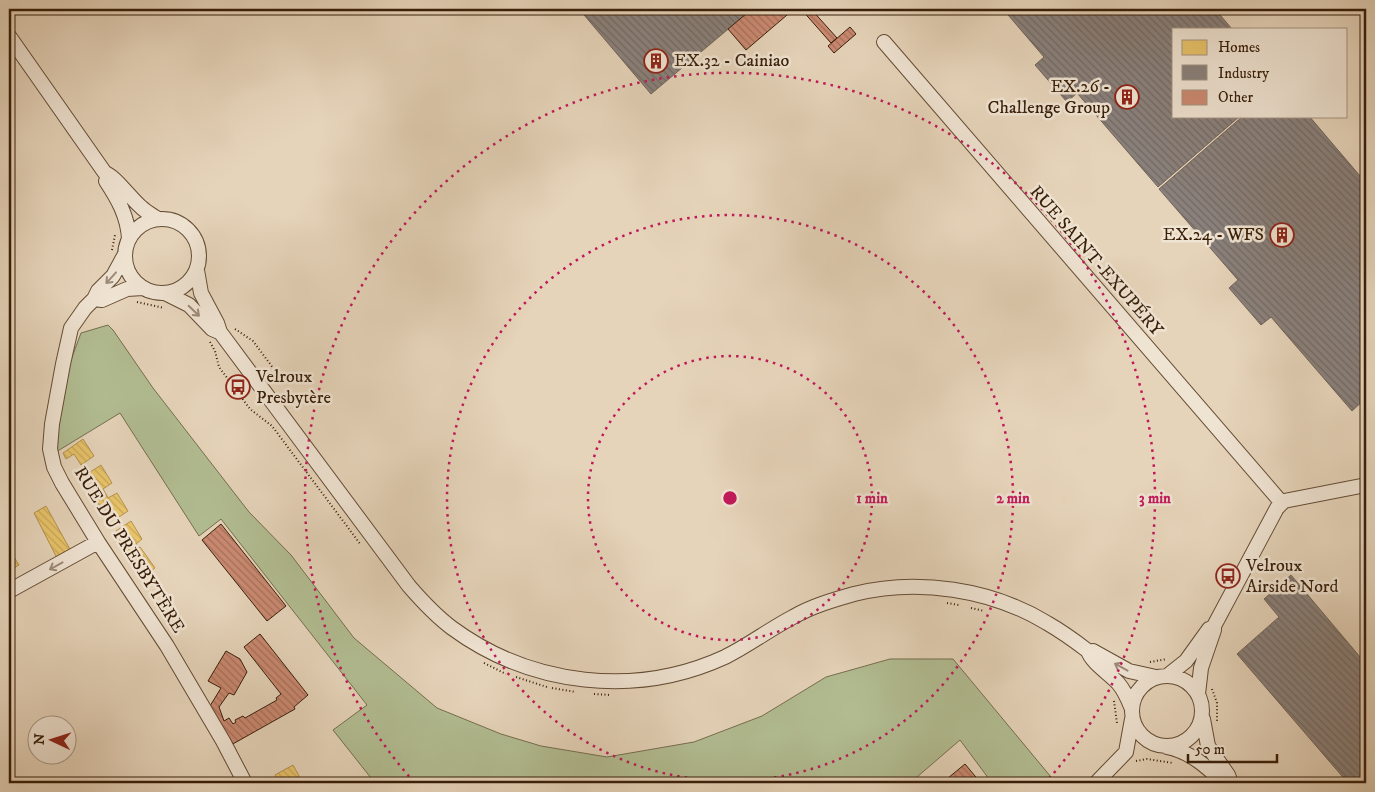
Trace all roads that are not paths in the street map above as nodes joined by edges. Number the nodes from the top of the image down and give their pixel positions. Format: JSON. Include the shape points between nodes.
{"nodes":[{"id":1,"x":9,"y":36,"type":"edge"},
{"id":2,"x":884,"y":42,"type":"dead end"},
{"id":3,"x":105,"y":173,"type":"junction"},
{"id":4,"x":158,"y":219,"type":"junction"},
{"id":5,"x":130,"y":238,"type":"junction"},
{"id":6,"x":125,"y":254,"type":"junction"},
{"id":7,"x":197,"y":270,"type":"junction"},
{"id":8,"x":143,"y":288,"type":"junction"},
{"id":9,"x":165,"y":293,"type":"junction"},
{"id":10,"x":94,"y":300,"type":"junction"},
{"id":11,"x":220,"y":333,"type":"junction"},
{"id":12,"x":1366,"y":485,"type":"edge"},
{"id":13,"x":1281,"y":502,"type":"junction"},
{"id":14,"x":98,"y":542,"type":"junction"},
{"id":15,"x":9,"y":590,"type":"edge"},
{"id":16,"x":1214,"y":626,"type":"junction"},
{"id":17,"x":1088,"y":651,"type":"junction"},
{"id":18,"x":1162,"y":677,"type":"junction"},
{"id":19,"x":1198,"y":694,"type":"junction"},
{"id":20,"x":1132,"y":714,"type":"junction"},
{"id":21,"x":1202,"y":716,"type":"junction"},
{"id":22,"x":1164,"y":747,"type":"junction"},
{"id":23,"x":1128,"y":757,"type":"junction"},
{"id":24,"x":1236,"y":780,"type":"edge"},
{"id":25,"x":245,"y":783,"type":"edge"},
{"id":26,"x":1096,"y":783,"type":"edge"},
{"id":27,"x":1224,"y":783,"type":"edge"}],
"edges":[{"from":1,"to":3,"type":"street"},
{"from":2,"to":13,"type":"street","name":"RUE SAINT-EXUPÉRY"},
{"from":3,"to":4,"type":"street"},
{"from":3,"to":5,"type":"street","via":[[126,219]]},
{"from":4,"to":5,"type":"street","via":[[140,226]]},
{"from":4,"to":7,"type":"street","via":[[175,220],[194,235],[200,258]]},
{"from":5,"to":6,"type":"street"},
{"from":6,"to":8,"type":"street","via":[[130,273]]},
{"from":6,"to":10,"type":"street","name":"RUE DU PRESBYTÈRE","one_way":true},
{"from":7,"to":9,"type":"street","via":[[184,286]]},
{"from":7,"to":11,"type":"street","via":[[201,293]]},
{"from":8,"to":9,"type":"street"},
{"from":8,"to":10,"type":"street","via":[[126,289],[102,300]]},
{"from":9,"to":11,"type":"street","one_way":true,"via":[[189,305]]},
{"from":10,"to":14,"type":"street","name":"RUE DU PRESBYTÈRE","via":[[78,316],[68,339],[50,449],[62,483]]},
{"from":11,"to":17,"type":"street","via":[[408,586],[453,628],[513,662],[545,673],[587,680],[624,681],[660,677],[693,669],[725,656],[794,616],[823,604],[855,594],[904,588],[940,589],[991,599],[1029,613]]},
{"from":12,"to":13,"type":"street"},
{"from":13,"to":16,"type":"street"},
{"from":14,"to":15,"type":"street","one_way":true},
{"from":14,"to":25,"type":"street","name":"RUE DU PRESBYTÈRE","via":[[167,646]]},
{"from":16,"to":18,"type":"street","via":[[1186,661]]},
{"from":16,"to":19,"type":"street","via":[[1199,676]]},
{"from":18,"to":17,"type":"street","one_way":true,"via":[[1129,671],[1092,650]]},
{"from":17,"to":20,"type":"street","via":[[1119,685]]},
{"from":18,"to":19,"type":"street","via":[[1188,682]]},
{"from":18,"to":20,"type":"street","via":[[1146,682],[1138,690]]},
{"from":19,"to":21,"type":"street"},
{"from":20,"to":22,"type":"street","via":[[1142,737]]},
{"from":20,"to":23,"type":"street"},
{"from":21,"to":22,"type":"street","via":[[1200,726],[1190,738],[1176,746]]},
{"from":21,"to":24,"type":"street","via":[[1208,746],[1228,775]]},
{"from":22,"to":23,"type":"street"},
{"from":22,"to":27,"type":"street","via":[[1196,758]]},
{"from":23,"to":26,"type":"street"}]}
